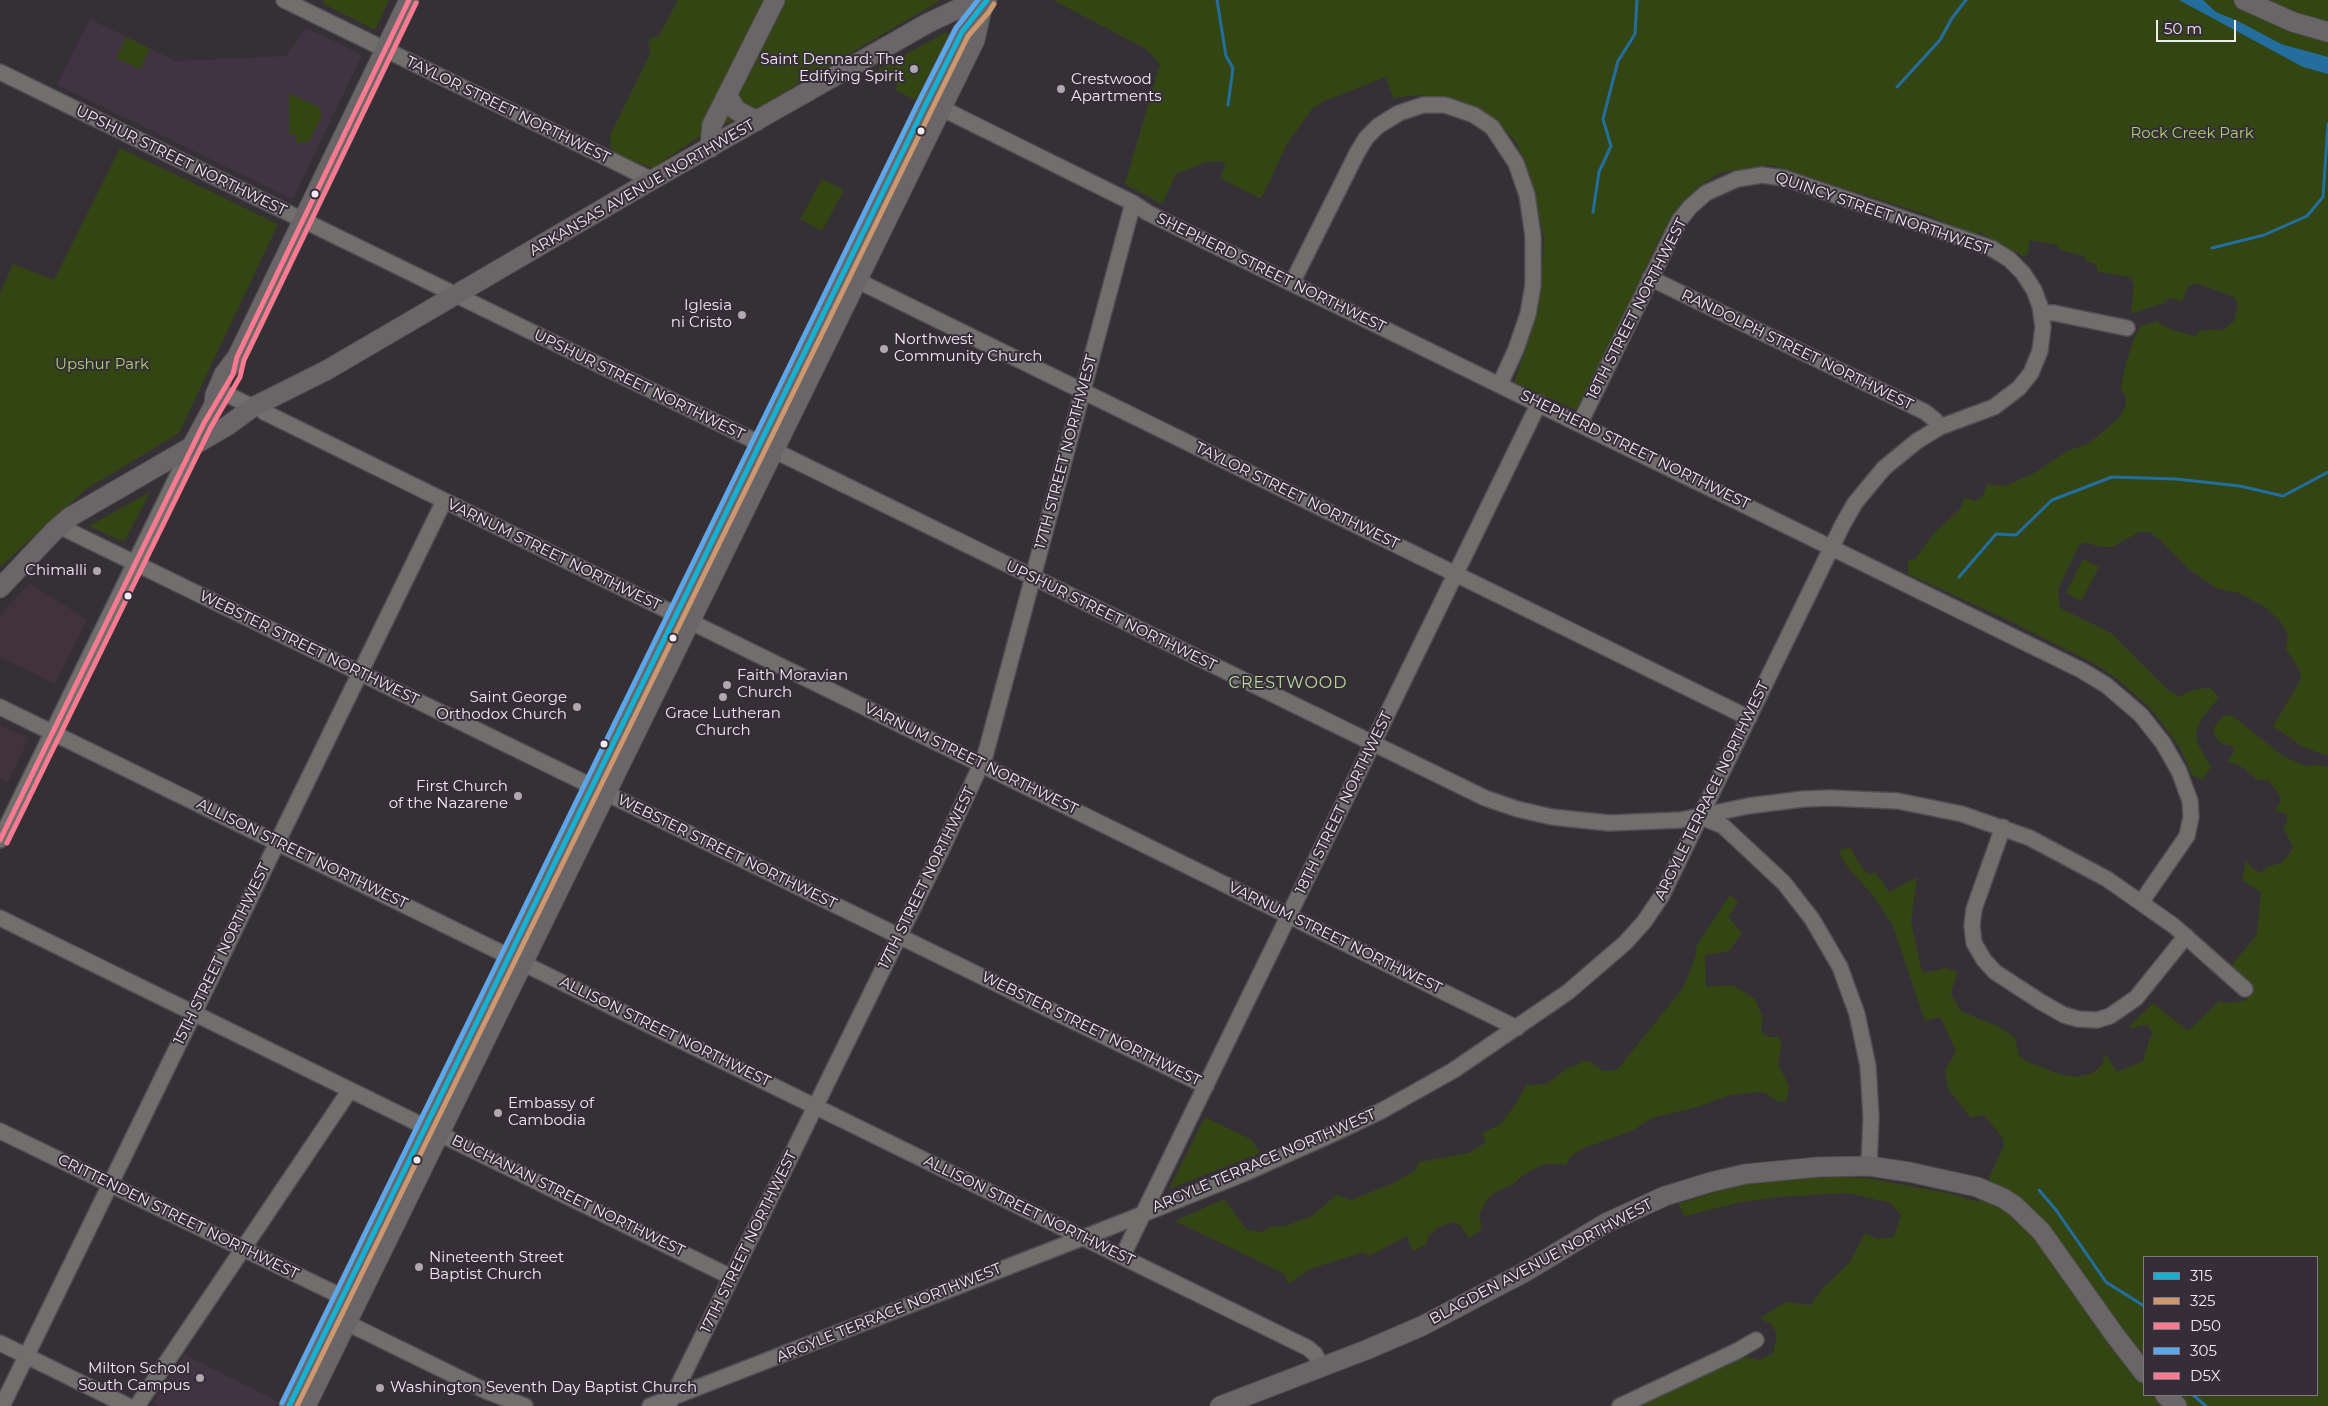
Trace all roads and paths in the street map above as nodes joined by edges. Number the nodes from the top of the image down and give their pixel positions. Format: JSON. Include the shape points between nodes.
{"nodes":[{"id":1,"x":284,"y":0,"type":"edge"},
{"id":2,"x":410,"y":0,"type":"edge"},
{"id":3,"x":774,"y":0,"type":"edge"},
{"id":4,"x":2244,"y":0,"type":"edge"},
{"id":5,"x":984,"y":5,"type":"edge"},
{"id":6,"x":2328,"y":32,"type":"edge"},
{"id":7,"x":385,"y":50,"type":"junction"},
{"id":8,"x":0,"y":72,"type":"edge"},
{"id":9,"x":727,"y":95,"type":"junction"},
{"id":10,"x":934,"y":105,"type":"junction"},
{"id":11,"x":757,"y":122,"type":"junction"},
{"id":12,"x":710,"y":148,"type":"junction"},
{"id":13,"x":652,"y":180,"type":"junction"},
{"id":14,"x":1725,"y":183,"type":"joint"},
{"id":15,"x":1133,"y":203,"type":"junction"},
{"id":16,"x":302,"y":220,"type":"junction"},
{"id":17,"x":851,"y":277,"type":"junction"},
{"id":18,"x":1650,"y":278,"type":"junction"},
{"id":19,"x":1292,"y":283,"type":"junction"},
{"id":20,"x":456,"y":296,"type":"junction"},
{"id":21,"x":2042,"y":313,"type":"junction"},
{"id":22,"x":2127,"y":328,"type":"dead end"},
{"id":23,"x":1500,"y":384,"type":"junction"},
{"id":24,"x":1082,"y":391,"type":"junction"},
{"id":25,"x":219,"y":399,"type":"junction"},
{"id":26,"x":1539,"y":403,"type":"junction"},
{"id":27,"x":258,"y":410,"type":"junction"},
{"id":28,"x":1580,"y":423,"type":"junction"},
{"id":29,"x":1940,"y":427,"type":"junction"},
{"id":30,"x":192,"y":446,"type":"junction"},
{"id":31,"x":768,"y":448,"type":"junction"},
{"id":32,"x":444,"y":501,"type":"junction"},
{"id":33,"x":59,"y":526,"type":"junction"},
{"id":34,"x":1832,"y":547,"type":"junction"},
{"id":35,"x":136,"y":564,"type":"junction"},
{"id":36,"x":1457,"y":575,"type":"junction"},
{"id":37,"x":1033,"y":578,"type":"junction"},
{"id":38,"x":0,"y":588,"type":"edge"},
{"id":39,"x":684,"y":618,"type":"junction"},
{"id":40,"x":360,"y":673,"type":"junction"},
{"id":41,"x":0,"y":707,"type":"edge"},
{"id":42,"x":1749,"y":718,"type":"junction"},
{"id":43,"x":52,"y":733,"type":"junction"},
{"id":44,"x":1373,"y":745,"type":"junction"},
{"id":45,"x":982,"y":764,"type":"junction"},
{"id":46,"x":600,"y":790,"type":"junction"},
{"id":47,"x":1701,"y":816,"type":"junction"},
{"id":48,"x":2003,"y":827,"type":"junction"},
{"id":49,"x":0,"y":840,"type":"edge"},
{"id":50,"x":277,"y":842,"type":"junction"},
{"id":51,"x":2142,"y":901,"type":"junction"},
{"id":52,"x":1290,"y":914,"type":"junction"},
{"id":53,"x":0,"y":918,"type":"edge"},
{"id":54,"x":899,"y":936,"type":"junction"},
{"id":55,"x":2186,"y":936,"type":"junction"},
{"id":56,"x":516,"y":959,"type":"junction"},
{"id":57,"x":2245,"y":989,"type":"dead end"},
{"id":58,"x":194,"y":1013,"type":"junction"},
{"id":59,"x":1517,"y":1028,"type":"junction"},
{"id":60,"x":1206,"y":1086,"type":"junction"},
{"id":61,"x":350,"y":1090,"type":"junction"},
{"id":62,"x":815,"y":1106,"type":"junction"},
{"id":63,"x":0,"y":1130,"type":"edge"},
{"id":64,"x":432,"y":1130,"type":"junction"},
{"id":65,"x":1868,"y":1166,"type":"junction"},
{"id":66,"x":110,"y":1184,"type":"junction"},
{"id":67,"x":1144,"y":1213,"type":"junction"},
{"id":68,"x":1082,"y":1237,"type":"junction"},
{"id":69,"x":244,"y":1250,"type":"junction"},
{"id":70,"x":1122,"y":1257,"type":"junction"},
{"id":71,"x":731,"y":1276,"type":"junction"},
{"id":72,"x":350,"y":1300,"type":"junction"},
{"id":73,"x":340,"y":1319,"type":"junction"},
{"id":74,"x":1756,"y":1340,"type":"dead end"},
{"id":75,"x":0,"y":1343,"type":"edge"},
{"id":76,"x":26,"y":1356,"type":"junction"},
{"id":77,"x":1322,"y":1368,"type":"junction"},
{"id":78,"x":2143,"y":1372,"type":"edge"},
{"id":79,"x":2166,"y":1396,"type":"edge"},
{"id":80,"x":671,"y":1402,"type":"edge"},
{"id":81,"x":2,"y":1406,"type":"edge"},
{"id":82,"x":128,"y":1406,"type":"edge"},
{"id":83,"x":137,"y":1406,"type":"edge"},
{"id":84,"x":289,"y":1406,"type":"edge"},
{"id":85,"x":306,"y":1406,"type":"edge"},
{"id":86,"x":525,"y":1406,"type":"edge"},
{"id":87,"x":650,"y":1406,"type":"edge"},
{"id":88,"x":1220,"y":1406,"type":"edge"},
{"id":89,"x":1620,"y":1406,"type":"edge"},
{"id":90,"x":2177,"y":1406,"type":"edge"}],
"edges":[{"from":1,"to":7,"type":"street","name":"TAYLOR STREET NORTHWEST"},
{"from":2,"to":7,"type":"main road"},
{"from":3,"to":9,"type":"main road"},
{"from":4,"to":6,"type":"main road","via":[[2288,20]]},
{"from":5,"to":10,"type":"main road","via":[[962,32]]},
{"from":5,"to":11,"type":"main road","name":"ARKANSAS AVENUE NORTHWEST","via":[[966,5],[949,12]]},
{"from":7,"to":13,"type":"street","name":"TAYLOR STREET NORTHWEST"},
{"from":7,"to":16,"type":"main road"},
{"from":8,"to":16,"type":"street","name":"UPSHUR STREET NORTHWEST"},
{"from":9,"to":11,"type":"main road","via":[[736,110]]},
{"from":9,"to":12,"type":"main road","via":[[711,129]]},
{"from":10,"to":15,"type":"street","name":"SHEPHERD STREET NORTHWEST"},
{"from":10,"to":17,"type":"main road"},
{"from":11,"to":12,"type":"main road","name":"ARKANSAS AVENUE NORTHWEST"},
{"from":12,"to":13,"type":"main road","name":"ARKANSAS AVENUE NORTHWEST"},
{"from":13,"to":20,"type":"main road","name":"ARKANSAS AVENUE NORTHWEST"},
{"from":14,"to":18,"type":"street","name":"18TH STREET NORTHWEST","via":[[1700,198],[1686,212]]},
{"from":14,"to":21,"type":"street","name":"QUINCY STREET NORTHWEST","via":[[1753,176],[1779,177],[1980,244],[2005,257],[2023,273],[2036,294]]},
{"from":15,"to":19,"type":"street","name":"SHEPHERD STREET NORTHWEST"},
{"from":15,"to":24,"type":"street","name":"17TH STREET NORTHWEST"},
{"from":16,"to":20,"type":"street","name":"UPSHUR STREET NORTHWEST"},
{"from":16,"to":25,"type":"main road","via":[[236,357],[224,374],[215,395]]},
{"from":17,"to":24,"type":"street","name":"TAYLOR STREET NORTHWEST"},
{"from":17,"to":31,"type":"main road"},
{"from":18,"to":28,"type":"street","name":"18TH STREET NORTHWEST"},
{"from":18,"to":29,"type":"street","name":"RANDOLPH STREET NORTHWEST","via":[[1925,412]]},
{"from":19,"to":23,"type":"street","name":"SHEPHERD STREET NORTHWEST"},
{"from":19,"to":23,"type":"street","via":[[1357,153],[1378,126],[1399,112],[1423,105],[1446,105],[1474,115],[1498,134],[1516,163],[1527,195],[1533,236],[1533,285],[1528,314]]},
{"from":20,"to":27,"type":"main road","name":"ARKANSAS AVENUE NORTHWEST","via":[[306,382],[275,407]]},
{"from":20,"to":31,"type":"street","name":"UPSHUR STREET NORTHWEST"},
{"from":21,"to":22,"type":"street"},
{"from":21,"to":29,"type":"street","name":"ARGYLE TERRACE NORTHWEST","via":[[2043,331],[2038,358],[2019,388],[1994,407]]},
{"from":23,"to":26,"type":"street","name":"SHEPHERD STREET NORTHWEST"},
{"from":24,"to":36,"type":"street","name":"TAYLOR STREET NORTHWEST"},
{"from":24,"to":37,"type":"street","name":"17TH STREET NORTHWEST"},
{"from":25,"to":27,"type":"street","name":"VARNUM STREET NORTHWEST"},
{"from":25,"to":30,"type":"main road"},
{"from":26,"to":28,"type":"street","name":"SHEPHERD STREET NORTHWEST"},
{"from":26,"to":36,"type":"street","name":"18TH STREET NORTHWEST"},
{"from":27,"to":30,"type":"main road","name":"ARKANSAS AVENUE NORTHWEST","via":[[233,428],[227,426]]},
{"from":27,"to":32,"type":"street","name":"VARNUM STREET NORTHWEST"},
{"from":28,"to":34,"type":"street","name":"SHEPHERD STREET NORTHWEST"},
{"from":29,"to":34,"type":"street","name":"ARGYLE TERRACE NORTHWEST","via":[[1908,447],[1875,477],[1855,503]]},
{"from":30,"to":33,"type":"main road","name":"ARKANSAS AVENUE NORTHWEST"},
{"from":30,"to":35,"type":"street"},
{"from":31,"to":37,"type":"street","name":"UPSHUR STREET NORTHWEST"},
{"from":31,"to":39,"type":"main road"},
{"from":32,"to":39,"type":"street","name":"VARNUM STREET NORTHWEST"},
{"from":32,"to":40,"type":"street","name":"15TH STREET NORTHWEST"},
{"from":33,"to":35,"type":"street","name":"WEBSTER STREET NORTHWEST"},
{"from":33,"to":38,"type":"main road","name":"ARKANSAS AVENUE NORTHWEST"},
{"from":34,"to":42,"type":"street","name":"ARGYLE TERRACE NORTHWEST"},
{"from":34,"to":51,"type":"street","name":"SHEPHERD STREET NORTHWEST","via":[[2081,670],[2118,695],[2148,722],[2179,771],[2188,791],[2191,817],[2182,846]]},
{"from":35,"to":40,"type":"street","name":"WEBSTER STREET NORTHWEST"},
{"from":35,"to":43,"type":"street"},
{"from":36,"to":42,"type":"street","name":"TAYLOR STREET NORTHWEST"},
{"from":36,"to":44,"type":"street","name":"18TH STREET NORTHWEST"},
{"from":37,"to":44,"type":"street","name":"UPSHUR STREET NORTHWEST"},
{"from":37,"to":45,"type":"street","name":"17TH STREET NORTHWEST"},
{"from":39,"to":45,"type":"street","name":"VARNUM STREET NORTHWEST"},
{"from":39,"to":46,"type":"main road"},
{"from":40,"to":46,"type":"street","name":"WEBSTER STREET NORTHWEST"},
{"from":40,"to":50,"type":"street","name":"15TH STREET NORTHWEST"},
{"from":41,"to":43,"type":"street","name":"ALLISON STREET NORTHWEST"},
{"from":42,"to":47,"type":"street","name":"ARGYLE TERRACE NORTHWEST"},
{"from":43,"to":49,"type":"street"},
{"from":43,"to":50,"type":"street","name":"ALLISON STREET NORTHWEST"},
{"from":44,"to":47,"type":"street","name":"UPSHUR STREET NORTHWEST","via":[[1485,798],[1538,814],[1609,823],[1662,822]]},
{"from":44,"to":52,"type":"street","name":"18TH STREET NORTHWEST"},
{"from":45,"to":52,"type":"street","name":"VARNUM STREET NORTHWEST"},
{"from":45,"to":54,"type":"street","name":"17TH STREET NORTHWEST"},
{"from":46,"to":54,"type":"street","name":"WEBSTER STREET NORTHWEST"},
{"from":46,"to":56,"type":"main road"},
{"from":47,"to":48,"type":"street","name":"UPSHUR STREET NORTHWEST","via":[[1803,799],[1860,798],[1930,807]]},
{"from":47,"to":59,"type":"street","name":"ARGYLE TERRACE NORTHWEST","via":[[1666,889],[1635,932],[1568,992]]},
{"from":47,"to":65,"type":"street","via":[[1722,826],[1792,892],[1820,930],[1840,967],[1857,1014],[1868,1066],[1871,1117]]},
{"from":48,"to":51,"type":"street","name":"UPSHUR STREET NORTHWEST","via":[[2065,855]]},
{"from":48,"to":55,"type":"street","via":[[1976,905],[1972,935],[1979,954],[1992,969],[2036,1000],[2078,1019],[2097,1020],[2110,1016],[2136,998]]},
{"from":50,"to":56,"type":"street","name":"ALLISON STREET NORTHWEST"},
{"from":50,"to":58,"type":"street","name":"15TH STREET NORTHWEST"},
{"from":51,"to":55,"type":"street","name":"UPSHUR STREET NORTHWEST"},
{"from":52,"to":59,"type":"street","name":"VARNUM STREET NORTHWEST"},
{"from":52,"to":60,"type":"street","name":"18TH STREET NORTHWEST"},
{"from":53,"to":58,"type":"street","name":"BUCHANAN STREET NORTHWEST"},
{"from":54,"to":60,"type":"street","name":"WEBSTER STREET NORTHWEST"},
{"from":54,"to":62,"type":"street","name":"17TH STREET NORTHWEST"},
{"from":55,"to":57,"type":"street","name":"UPSHUR STREET NORTHWEST"},
{"from":56,"to":62,"type":"street","name":"ALLISON STREET NORTHWEST"},
{"from":56,"to":64,"type":"main road"},
{"from":58,"to":61,"type":"street","name":"BUCHANAN STREET NORTHWEST"},
{"from":58,"to":66,"type":"street","name":"15TH STREET NORTHWEST"},
{"from":59,"to":67,"type":"street","name":"ARGYLE TERRACE NORTHWEST","via":[[1454,1070],[1383,1110],[1277,1159]]},
{"from":60,"to":67,"type":"street","name":"18TH STREET NORTHWEST"},
{"from":61,"to":64,"type":"street","name":"BUCHANAN STREET NORTHWEST"},
{"from":61,"to":69,"type":"street"},
{"from":62,"to":68,"type":"street","name":"ALLISON STREET NORTHWEST"},
{"from":62,"to":71,"type":"street","name":"17TH STREET NORTHWEST"},
{"from":63,"to":66,"type":"street","name":"CRITTENDEN STREET NORTHWEST"},
{"from":64,"to":71,"type":"street","name":"BUCHANAN STREET NORTHWEST"},
{"from":64,"to":72,"type":"main road"},
{"from":65,"to":77,"type":"main road","name":"BLAGDEN AVENUE NORTHWEST","via":[[1791,1168],[1746,1174],[1665,1196],[1606,1223],[1510,1280],[1422,1326]]},
{"from":65,"to":78,"type":"main road","name":"BLAGDEN AVENUE NORTHWEST","via":[[1977,1187],[2015,1206],[2041,1231]]},
{"from":66,"to":69,"type":"street","name":"CRITTENDEN STREET NORTHWEST"},
{"from":66,"to":76,"type":"street","name":"15TH STREET NORTHWEST"},
{"from":67,"to":68,"type":"street","name":"ARGYLE TERRACE NORTHWEST"},
{"from":67,"to":70,"type":"street","name":"18TH STREET NORTHWEST"},
{"from":68,"to":70,"type":"street","name":"ALLISON STREET NORTHWEST"},
{"from":68,"to":80,"type":"street","name":"ARGYLE TERRACE NORTHWEST"},
{"from":69,"to":72,"type":"street","name":"CRITTENDEN STREET NORTHWEST"},
{"from":69,"to":83,"type":"street"},
{"from":70,"to":77,"type":"street","name":"ALLISON STREET NORTHWEST","via":[[1308,1348]]},
{"from":71,"to":80,"type":"street","name":"17TH STREET NORTHWEST"},
{"from":72,"to":73,"type":"main road"},
{"from":73,"to":84,"type":"main road"},
{"from":73,"to":85,"type":"main road"},
{"from":73,"to":86,"type":"street","via":[[486,1392]]},
{"from":74,"to":89,"type":"street"},
{"from":75,"to":76,"type":"street"},
{"from":76,"to":81,"type":"street","name":"15TH STREET NORTHWEST"},
{"from":76,"to":82,"type":"street"},
{"from":77,"to":88,"type":"main road","name":"BLAGDEN AVENUE NORTHWEST"},
{"from":79,"to":90,"type":"main road"},
{"from":80,"to":87,"type":"street"}]}
